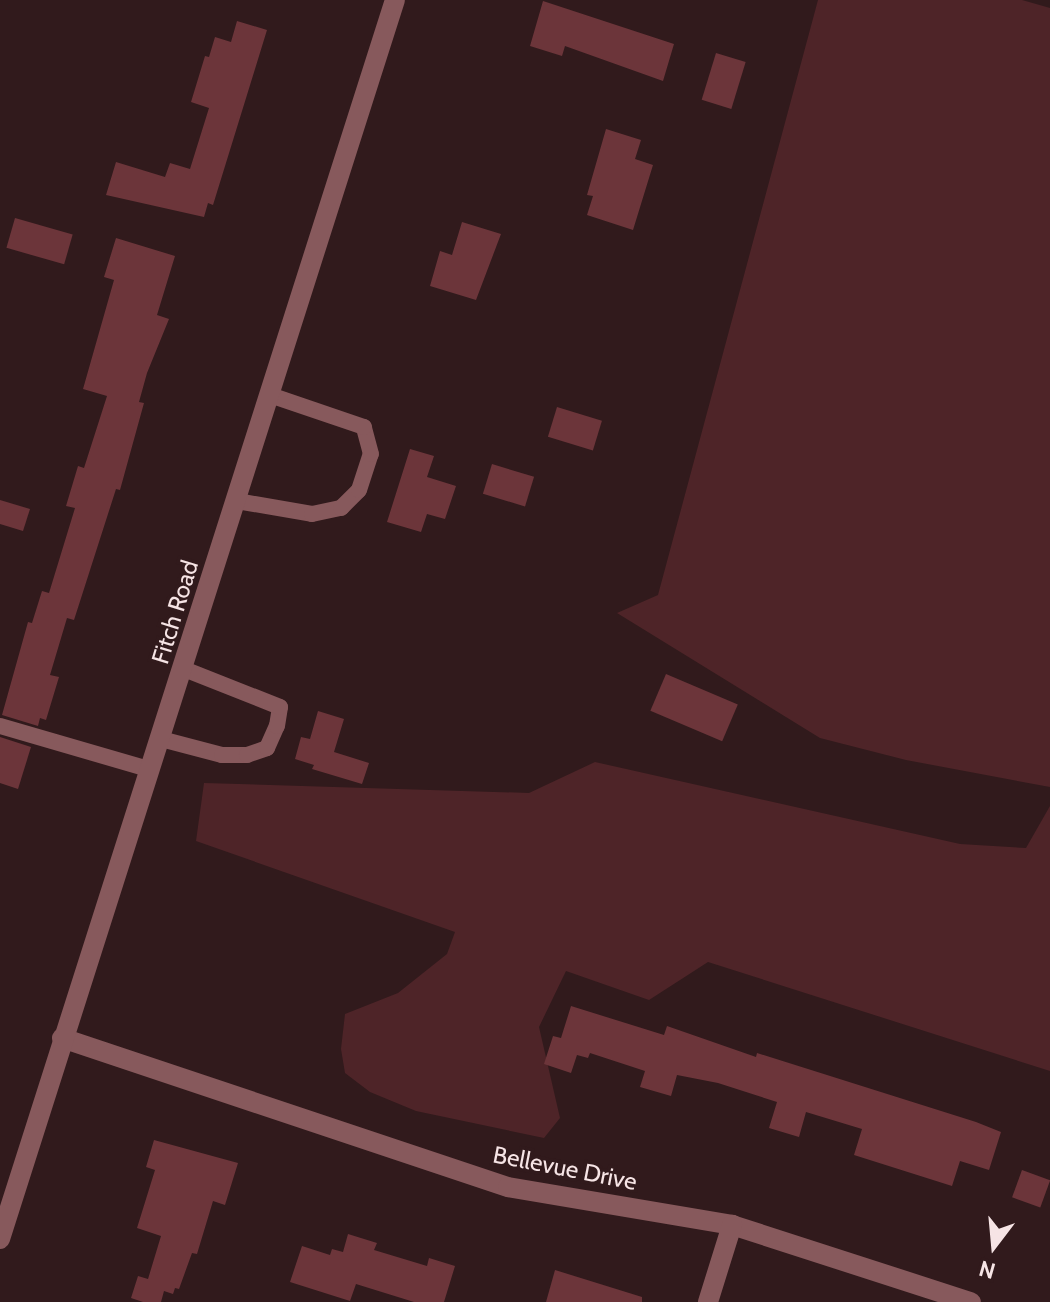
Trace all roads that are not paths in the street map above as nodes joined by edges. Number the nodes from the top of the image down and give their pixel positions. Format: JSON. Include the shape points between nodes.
{"nodes":[{"id":1,"x":395,"y":0,"type":"edge"},
{"id":2,"x":270,"y":395,"type":"junction"},
{"id":3,"x":237,"y":501,"type":"junction"},
{"id":4,"x":184,"y":669,"type":"junction"},
{"id":5,"x":0,"y":726,"type":"edge"},
{"id":6,"x":161,"y":739,"type":"junction"},
{"id":7,"x":151,"y":770,"type":"junction"},
{"id":8,"x":62,"y":1038,"type":"junction"},
{"id":9,"x":732,"y":1225,"type":"junction"},
{"id":10,"x":0,"y":1239,"type":"edge"},
{"id":11,"x":708,"y":1302,"type":"edge"},
{"id":12,"x":971,"y":1302,"type":"edge"}],
"edges":[{"from":1,"to":2,"type":"street","name":"Fitch Road"},
{"from":2,"to":3,"type":"street","name":"Fitch Road"},
{"from":2,"to":3,"type":"lane","via":[[364,427],[371,454],[359,490],[341,508],[312,514],[280,512]]},
{"from":3,"to":4,"type":"street","name":"Fitch Road"},
{"from":4,"to":6,"type":"street","name":"Fitch Road"},
{"from":4,"to":6,"type":"lane","via":[[280,707],[277,726],[267,748],[247,755],[222,755]]},
{"from":5,"to":7,"type":"lane"},
{"from":6,"to":7,"type":"street","name":"Fitch Road"},
{"from":7,"to":8,"type":"street","name":"Fitch Road"},
{"from":8,"to":9,"type":"street","name":"Bellevue Drive","via":[[508,1187]]},
{"from":8,"to":10,"type":"street","name":"Fitch Road"},
{"from":9,"to":11,"type":"street"},
{"from":9,"to":12,"type":"street","name":"Bellevue Drive"}]}
